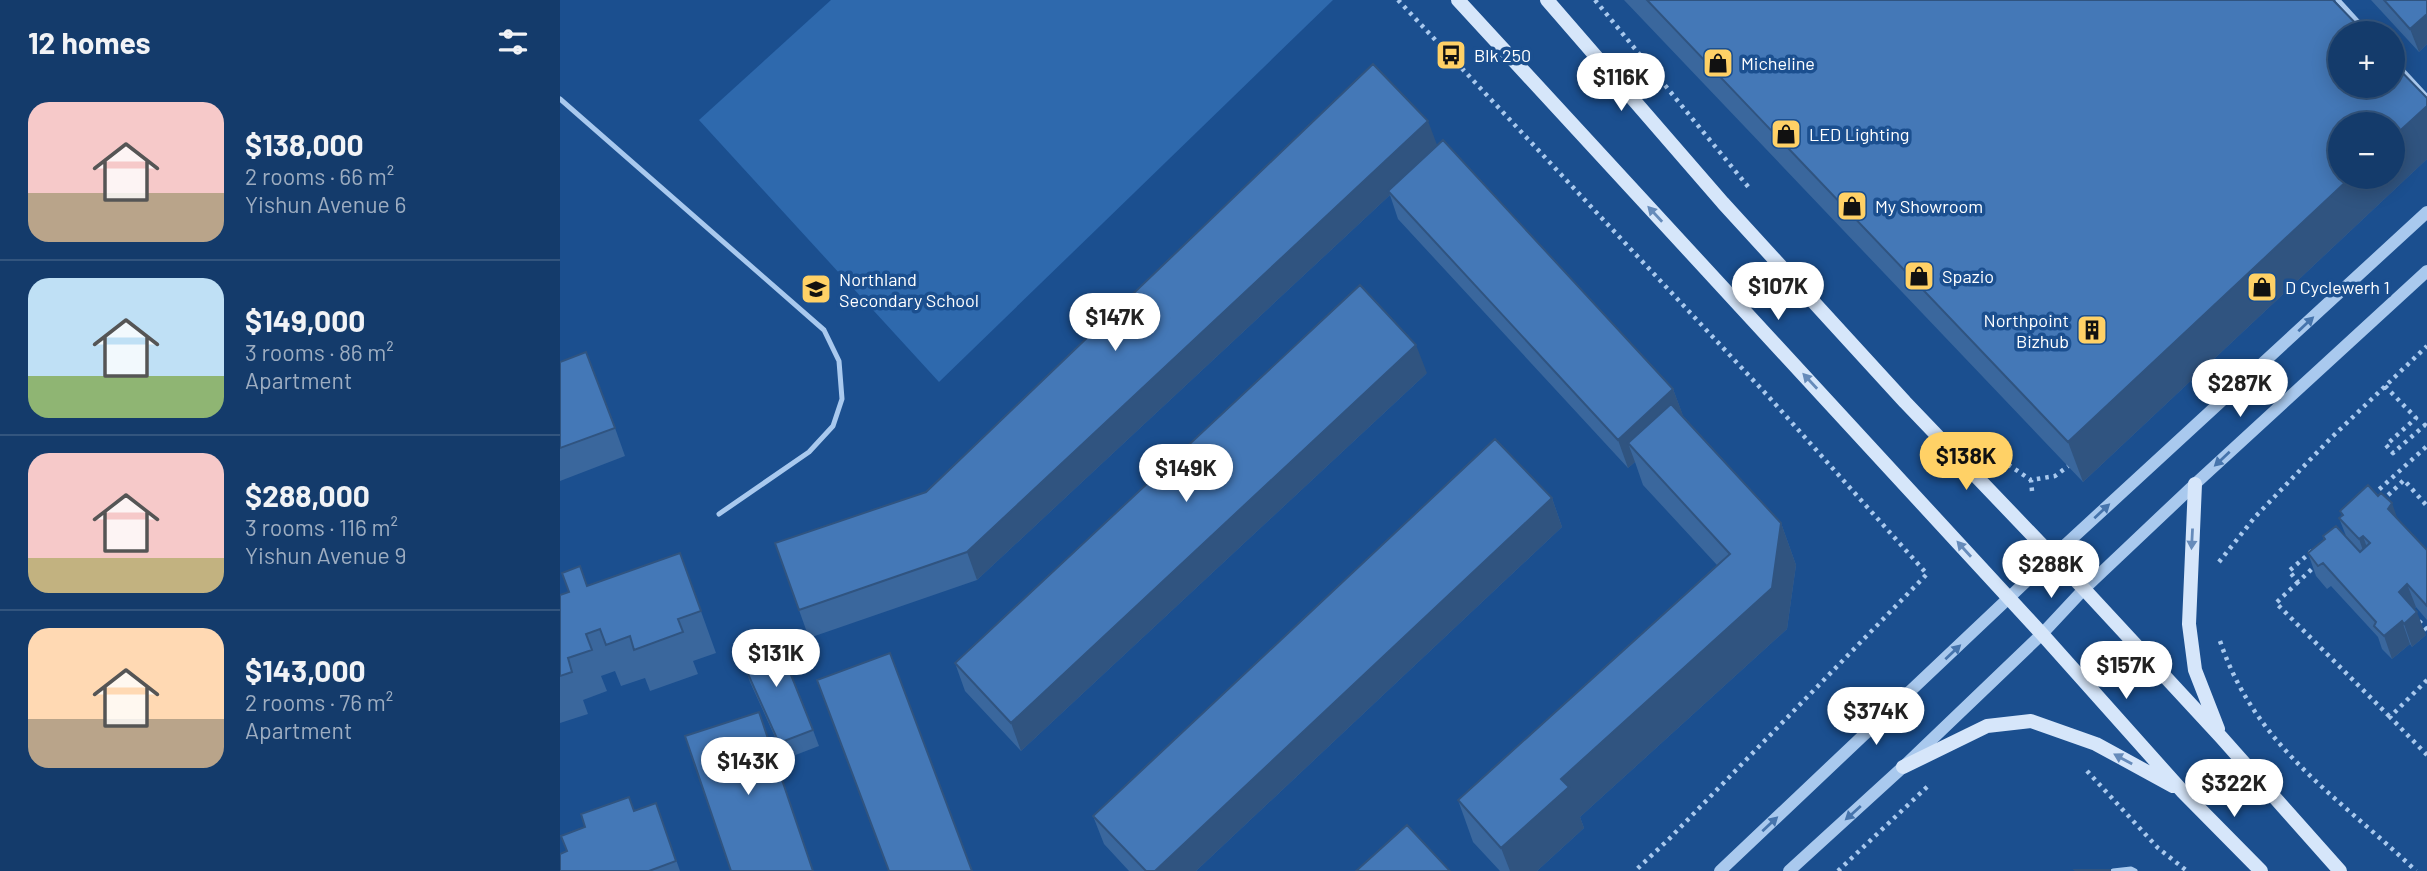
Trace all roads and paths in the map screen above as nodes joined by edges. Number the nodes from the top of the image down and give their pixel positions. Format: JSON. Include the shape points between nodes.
{"nodes":[{"id":1,"x":1398,"y":0,"type":"edge"},
{"id":2,"x":1458,"y":0,"type":"edge"},
{"id":3,"x":1547,"y":0,"type":"edge"},
{"id":4,"x":1595,"y":0,"type":"edge"},
{"id":5,"x":2338,"y":0,"type":"edge"},
{"id":6,"x":2357,"y":21,"type":"edge"},
{"id":7,"x":2405,"y":73,"type":"edge"},
{"id":8,"x":2427,"y":97,"type":"edge"},
{"id":9,"x":560,"y":99,"type":"edge"},
{"id":10,"x":1750,"y":190,"type":"dead end"},
{"id":11,"x":2427,"y":212,"type":"edge"},
{"id":12,"x":2427,"y":271,"type":"edge"},
{"id":13,"x":2427,"y":346,"type":"edge"},
{"id":14,"x":2385,"y":386,"type":"junction"},
{"id":15,"x":2427,"y":428,"type":"edge"},
{"id":16,"x":2427,"y":446,"type":"edge"},
{"id":17,"x":1986,"y":449,"type":"dead end"},
{"id":18,"x":2077,"y":460,"type":"edge"},
{"id":19,"x":2031,"y":480,"type":"junction"},
{"id":20,"x":2195,"y":484,"type":"junction"},
{"id":21,"x":2032,"y":491,"type":"dead end"},
{"id":22,"x":2368,"y":500,"type":"edge"},
{"id":23,"x":2427,"y":506,"type":"edge"},
{"id":24,"x":2375,"y":508,"type":"edge"},
{"id":25,"x":719,"y":514,"type":"dead end"},
{"id":26,"x":2319,"y":545,"type":"edge"},
{"id":27,"x":2052,"y":557,"type":"junction"},
{"id":28,"x":2317,"y":564,"type":"edge"},
{"id":29,"x":2214,"y":569,"type":"dead end"},
{"id":30,"x":2298,"y":582,"type":"junction"},
{"id":31,"x":2084,"y":589,"type":"junction"},
{"id":32,"x":2010,"y":599,"type":"junction"},
{"id":33,"x":2414,"y":615,"type":"edge"},
{"id":34,"x":2427,"y":630,"type":"edge"},
{"id":35,"x":2217,"y":632,"type":"dead end"},
{"id":36,"x":2042,"y":634,"type":"junction"},
{"id":37,"x":2427,"y":680,"type":"edge"},
{"id":38,"x":2390,"y":717,"type":"junction"},
{"id":39,"x":2221,"y":737,"type":"junction"},
{"id":40,"x":2427,"y":755,"type":"edge"},
{"id":41,"x":1903,"y":767,"type":"junction"},
{"id":42,"x":2084,"y":768,"type":"dead end"},
{"id":43,"x":1938,"y":776,"type":"dead end"},
{"id":44,"x":2183,"y":792,"type":"junction"},
{"id":45,"x":1635,"y":871,"type":"edge"},
{"id":46,"x":1720,"y":871,"type":"edge"},
{"id":47,"x":1789,"y":871,"type":"edge"},
{"id":48,"x":1838,"y":871,"type":"edge"},
{"id":49,"x":2113,"y":871,"type":"edge"},
{"id":50,"x":2135,"y":871,"type":"edge"},
{"id":51,"x":2187,"y":871,"type":"edge"},
{"id":52,"x":2261,"y":871,"type":"edge"},
{"id":53,"x":2340,"y":871,"type":"edge"},
{"id":54,"x":2416,"y":871,"type":"edge"}],
"edges":[{"from":1,"to":45,"type":"path","via":[[1759,386],[1927,574]]},
{"from":32,"to":2,"type":"main road","one_way":true},
{"from":3,"to":27,"type":"main road","via":[[1723,202]]},
{"from":4,"to":10,"type":"path"},
{"from":5,"to":6,"type":"lane"},
{"from":7,"to":8,"type":"lane"},
{"from":9,"to":25,"type":"lane","via":[[824,330],[839,361],[842,399],[833,426],[808,452]]},
{"from":27,"to":11,"type":"street","one_way":true},
{"from":12,"to":20,"type":"street","one_way":true},
{"from":13,"to":14,"type":"path"},
{"from":14,"to":15,"type":"path","via":[[2416,418],[2386,445],[2393,453],[2425,425]]},
{"from":14,"to":29,"type":"path","via":[[2255,517]]},
{"from":16,"to":22,"type":"path"},
{"from":17,"to":19,"type":"path"},
{"from":18,"to":19,"type":"path","via":[[2056,476]]},
{"from":19,"to":21,"type":"path"},
{"from":20,"to":31,"type":"street"},
{"from":20,"to":39,"type":"main road","one_way":true,"via":[[2189,624],[2195,670]]},
{"from":23,"to":24,"type":"path","via":[[2404,481]]},
{"from":26,"to":30,"type":"path","via":[[2289,572]]},
{"from":27,"to":31,"type":"main road"},
{"from":27,"to":32,"type":"street"},
{"from":28,"to":30,"type":"path"},
{"from":30,"to":38,"type":"path","via":[[2276,603]]},
{"from":31,"to":36,"type":"street"},
{"from":31,"to":39,"type":"main road"},
{"from":32,"to":36,"type":"main road"},
{"from":46,"to":32,"type":"street","one_way":true},
{"from":33,"to":34,"type":"path"},
{"from":35,"to":54,"type":"path","via":[[2228,664],[2259,721],[2312,780]]},
{"from":36,"to":41,"type":"street"},
{"from":36,"to":44,"type":"main road"},
{"from":37,"to":38,"type":"path"},
{"from":38,"to":40,"type":"path"},
{"from":39,"to":53,"type":"main road"},
{"from":44,"to":41,"type":"main road","one_way":true,"via":[[2096,744],[2031,721],[1987,726]]},
{"from":41,"to":47,"type":"street","one_way":true},
{"from":42,"to":51,"type":"path","via":[[2158,848]]},
{"from":43,"to":48,"type":"path"},
{"from":44,"to":52,"type":"main road"},
{"from":49,"to":50,"type":"lane"}]}
